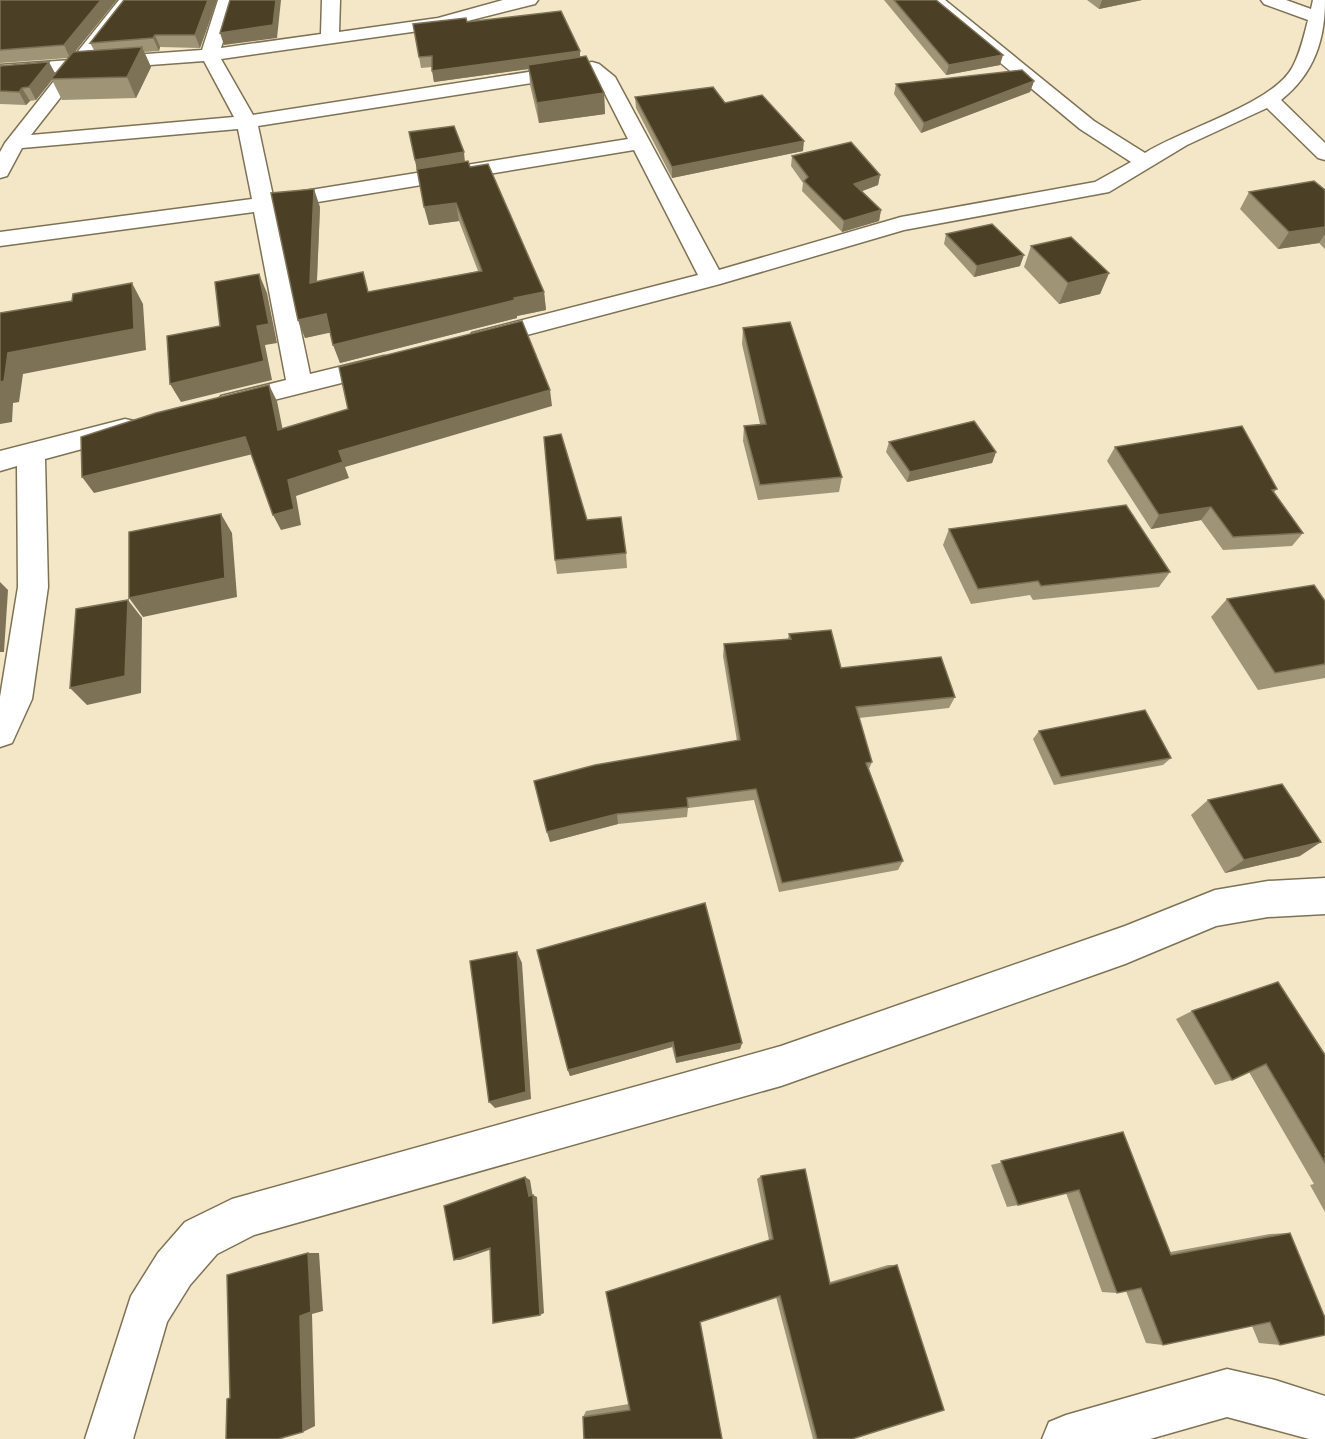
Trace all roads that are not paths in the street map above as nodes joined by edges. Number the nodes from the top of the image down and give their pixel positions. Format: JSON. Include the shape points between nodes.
{"nodes":[{"id":1,"x":128,"y":0,"type":"edge"},
{"id":2,"x":227,"y":0,"type":"edge"},
{"id":3,"x":331,"y":0,"type":"edge"},
{"id":4,"x":529,"y":0,"type":"edge"},
{"id":5,"x":934,"y":0,"type":"edge"},
{"id":6,"x":1270,"y":0,"type":"edge"},
{"id":7,"x":1321,"y":12,"type":"edge"},
{"id":8,"x":330,"y":38,"type":"junction"},
{"id":9,"x":210,"y":55,"type":"junction"},
{"id":10,"x":77,"y":66,"type":"junction"},
{"id":11,"x":0,"y":71,"type":"edge"},
{"id":12,"x":1313,"y":78,"type":"dead end"},
{"id":13,"x":1290,"y":83,"type":"junction"},
{"id":14,"x":1268,"y":98,"type":"junction"},
{"id":15,"x":247,"y":122,"type":"junction"},
{"id":16,"x":15,"y":143,"type":"junction"},
{"id":17,"x":640,"y":143,"type":"junction"},
{"id":18,"x":1325,"y":154,"type":"edge"},
{"id":19,"x":1146,"y":162,"type":"junction"},
{"id":20,"x":0,"y":172,"type":"edge"},
{"id":21,"x":264,"y":204,"type":"junction"},
{"id":22,"x":0,"y":239,"type":"edge"},
{"id":23,"x":712,"y":279,"type":"junction"},
{"id":24,"x":464,"y":344,"type":"edge"},
{"id":25,"x":408,"y":358,"type":"edge"},
{"id":26,"x":300,"y":385,"type":"junction"},
{"id":27,"x":210,"y":407,"type":"edge"},
{"id":28,"x":142,"y":423,"type":"edge"},
{"id":29,"x":31,"y":452,"type":"junction"},
{"id":30,"x":0,"y":461,"type":"edge"},
{"id":31,"x":0,"y":733,"type":"edge"},
{"id":32,"x":1325,"y":896,"type":"edge"},
{"id":33,"x":1325,"y":1420,"type":"edge"},
{"id":34,"x":109,"y":1439,"type":"edge"},
{"id":35,"x":1066,"y":1439,"type":"edge"}],
"edges":[{"from":1,"to":10,"type":"street"},
{"from":2,"to":9,"type":"street"},
{"from":3,"to":8,"type":"street"},
{"from":4,"to":8,"type":"street","via":[[448,21]]},
{"from":5,"to":19,"type":"street","via":[[1087,125]]},
{"from":6,"to":7,"type":"street"},
{"from":7,"to":13,"type":"street","via":[[1300,72]]},
{"from":8,"to":9,"type":"street"},
{"from":9,"to":10,"type":"street"},
{"from":9,"to":15,"type":"street"},
{"from":10,"to":11,"type":"street"},
{"from":10,"to":16,"type":"street"},
{"from":12,"to":13,"type":"street"},
{"from":13,"to":14,"type":"street"},
{"from":14,"to":18,"type":"street"},
{"from":14,"to":19,"type":"street"},
{"from":15,"to":16,"type":"street"},
{"from":15,"to":17,"type":"street","via":[[591,68],[606,77]]},
{"from":15,"to":21,"type":"street"},
{"from":16,"to":20,"type":"street"},
{"from":17,"to":21,"type":"street"},
{"from":17,"to":23,"type":"street"},
{"from":19,"to":23,"type":"street","via":[[1101,187],[901,224]]},
{"from":21,"to":22,"type":"street"},
{"from":21,"to":26,"type":"street"},
{"from":23,"to":24,"type":"street"},
{"from":25,"to":26,"type":"street"},
{"from":26,"to":27,"type":"street"},
{"from":28,"to":29,"type":"street"},
{"from":29,"to":30,"type":"street"},
{"from":29,"to":31,"type":"street","via":[[33,587],[16,699]]},
{"from":32,"to":34,"type":"street","via":[[1268,899],[1215,908],[1125,945],[781,1066],[248,1215],[201,1238],[163,1286],[147,1312]]},
{"from":33,"to":35,"type":"street","via":[[1227,1393]]}]}
